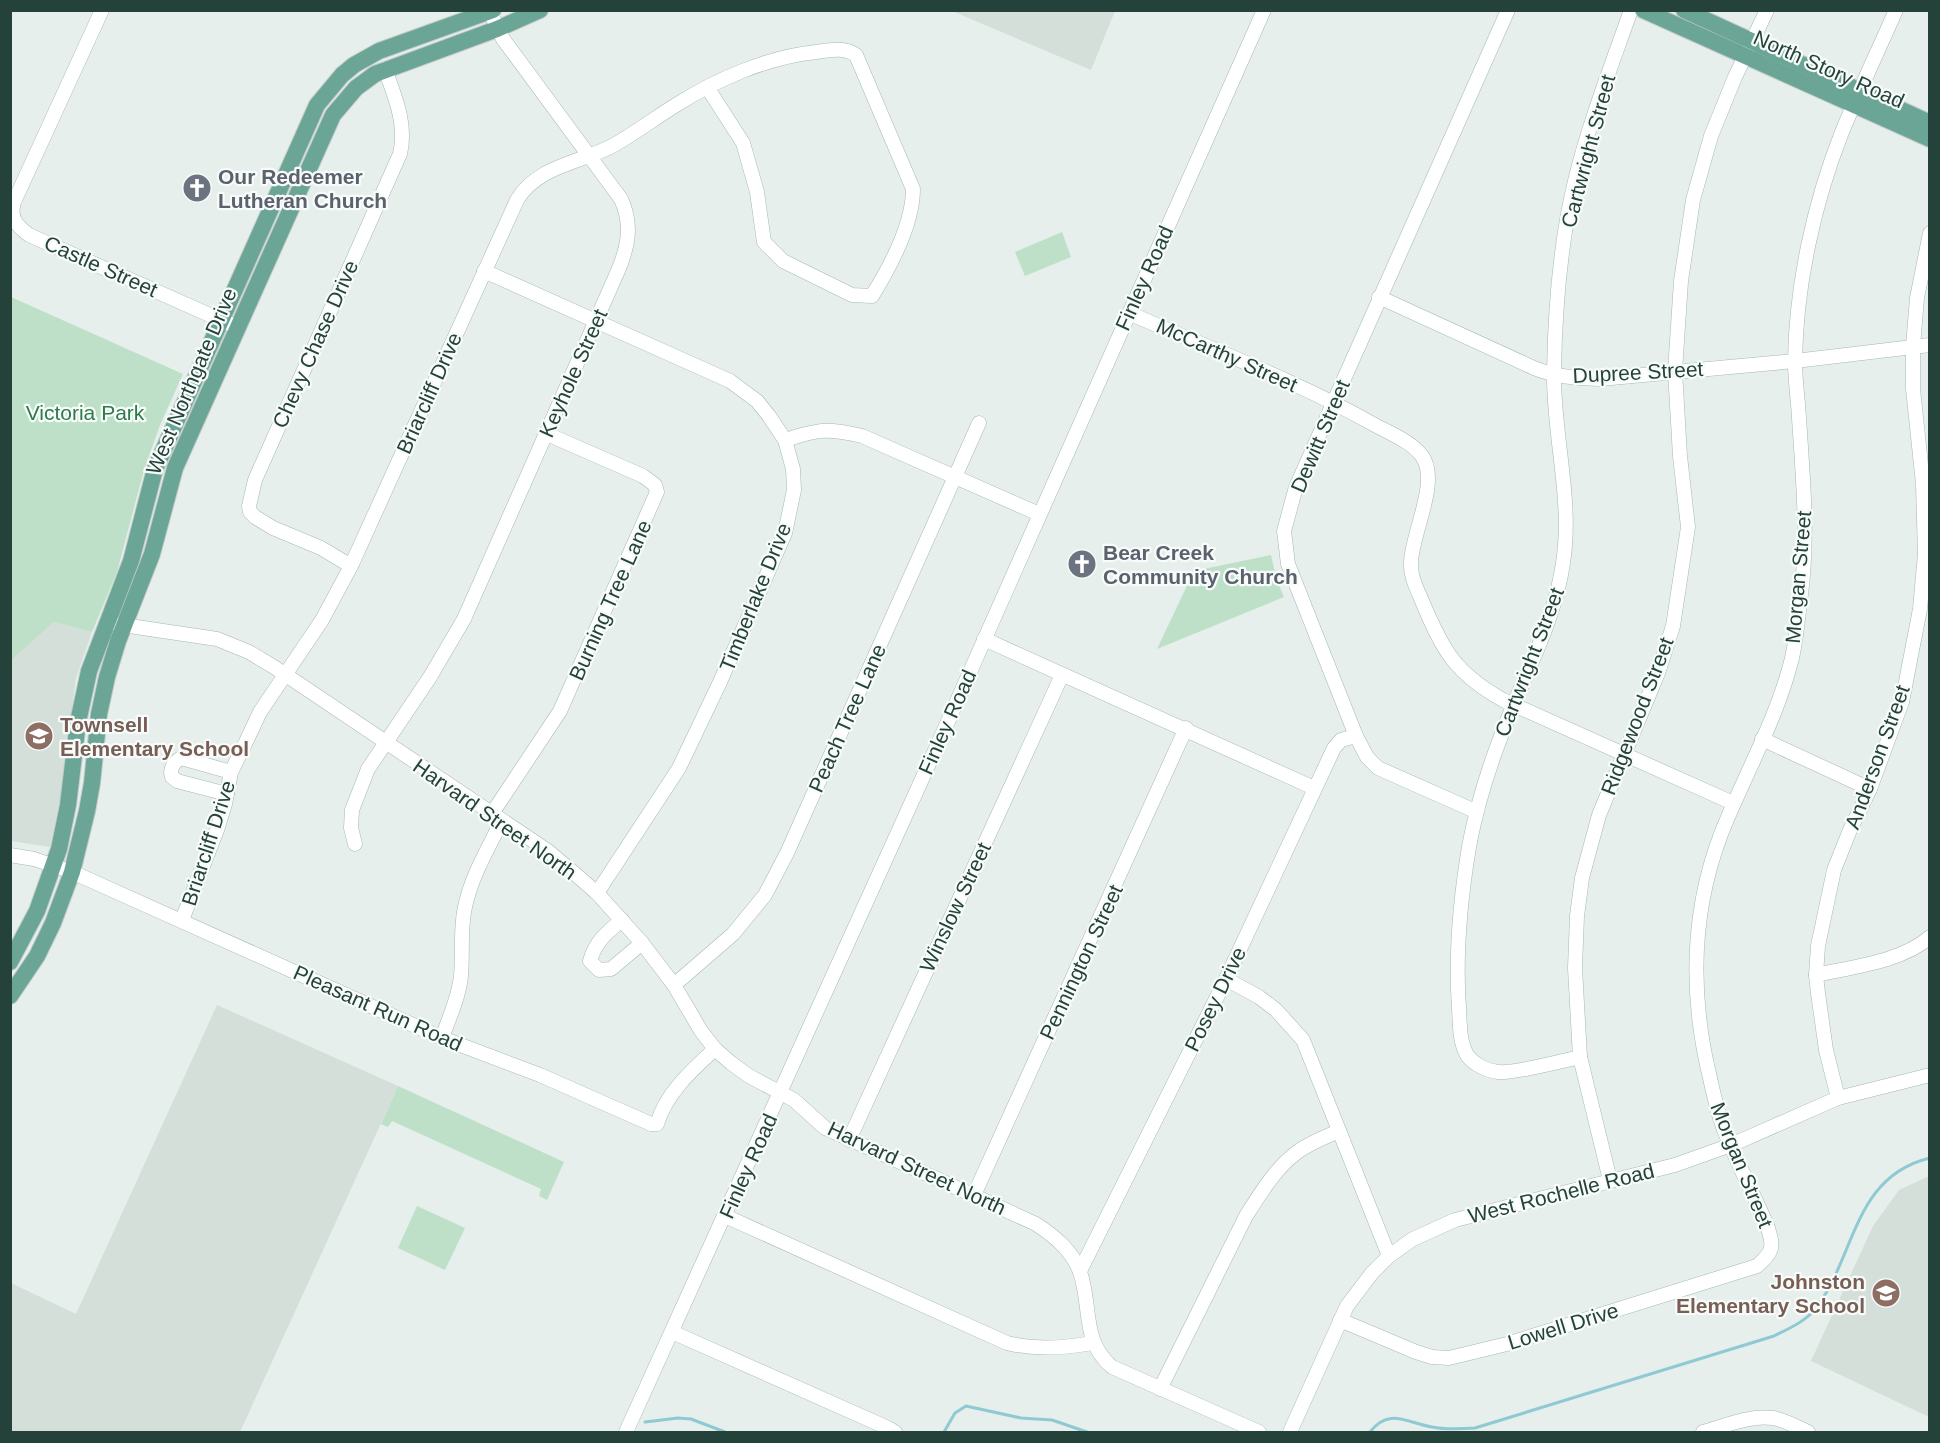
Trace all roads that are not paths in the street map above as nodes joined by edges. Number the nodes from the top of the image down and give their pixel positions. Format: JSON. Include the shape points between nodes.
{"nodes":[{"id":1,"x":102,"y":10,"type":"edge"},
{"id":2,"x":540,"y":10,"type":"edge"},
{"id":3,"x":1264,"y":10,"type":"edge"},
{"id":4,"x":1508,"y":10,"type":"edge"},
{"id":5,"x":1631,"y":10,"type":"edge"},
{"id":6,"x":1643,"y":10,"type":"edge"},
{"id":7,"x":1684,"y":10,"type":"edge"},
{"id":8,"x":1767,"y":10,"type":"edge"},
{"id":9,"x":1896,"y":10,"type":"edge"},
{"id":10,"x":492,"y":11,"type":"edge"},
{"id":11,"x":497,"y":29,"type":"junction"},
{"id":12,"x":1749,"y":49,"type":"junction"},
{"id":13,"x":385,"y":69,"type":"junction"},
{"id":14,"x":707,"y":87,"type":"junction"},
{"id":15,"x":1857,"y":99,"type":"junction"},
{"id":16,"x":1929,"y":123,"type":"edge"},
{"id":17,"x":1929,"y":139,"type":"edge"},
{"id":18,"x":299,"y":143,"type":"junction"},
{"id":19,"x":316,"y":150,"type":"junction"},
{"id":20,"x":588,"y":155,"type":"junction"},
{"id":21,"x":1929,"y":233,"type":"edge"},
{"id":22,"x":484,"y":271,"type":"junction"},
{"id":23,"x":1379,"y":297,"type":"junction"},
{"id":24,"x":1129,"y":313,"type":"junction"},
{"id":25,"x":221,"y":320,"type":"junction"},
{"id":26,"x":596,"y":322,"type":"junction"},
{"id":27,"x":237,"y":327,"type":"junction"},
{"id":28,"x":1929,"y":345,"type":"edge"},
{"id":29,"x":1913,"y":346,"type":"junction"},
{"id":30,"x":1795,"y":361,"type":"junction"},
{"id":31,"x":1675,"y":371,"type":"junction"},
{"id":32,"x":1554,"y":376,"type":"junction"},
{"id":33,"x":1334,"y":402,"type":"junction"},
{"id":34,"x":979,"y":423,"type":"dead end"},
{"id":35,"x":547,"y":434,"type":"junction"},
{"id":36,"x":785,"y":440,"type":"junction"},
{"id":37,"x":955,"y":477,"type":"junction"},
{"id":38,"x":1039,"y":514,"type":"junction"},
{"id":39,"x":351,"y":566,"type":"junction"},
{"id":40,"x":106,"y":622,"type":"junction"},
{"id":41,"x":124,"y":626,"type":"junction"},
{"id":42,"x":984,"y":639,"type":"junction"},
{"id":43,"x":285,"y":674,"type":"junction"},
{"id":44,"x":1062,"y":675,"type":"junction"},
{"id":45,"x":1514,"y":705,"type":"junction"},
{"id":46,"x":1186,"y":729,"type":"junction"},
{"id":47,"x":1356,"y":736,"type":"junction"},
{"id":48,"x":1762,"y":739,"type":"junction"},
{"id":49,"x":385,"y":742,"type":"junction"},
{"id":50,"x":1623,"y":754,"type":"junction"},
{"id":51,"x":231,"y":772,"type":"junction"},
{"id":52,"x":1314,"y":788,"type":"junction"},
{"id":53,"x":1870,"y":789,"type":"junction"},
{"id":54,"x":227,"y":794,"type":"junction"},
{"id":55,"x":1733,"y":803,"type":"junction"},
{"id":56,"x":1475,"y":811,"type":"junction"},
{"id":57,"x":496,"y":818,"type":"junction"},
{"id":58,"x":355,"y":844,"type":"dead end"},
{"id":59,"x":10,"y":855,"type":"edge"},
{"id":60,"x":53,"y":865,"type":"junction"},
{"id":61,"x":72,"y":872,"type":"junction"},
{"id":62,"x":597,"y":893,"type":"junction"},
{"id":63,"x":182,"y":920,"type":"junction"},
{"id":64,"x":622,"y":920,"type":"junction"},
{"id":65,"x":1929,"y":937,"type":"edge"},
{"id":66,"x":642,"y":943,"type":"junction"},
{"id":67,"x":10,"y":962,"type":"edge"},
{"id":68,"x":1816,"y":975,"type":"junction"},
{"id":69,"x":1226,"y":979,"type":"junction"},
{"id":70,"x":674,"y":985,"type":"junction"},
{"id":71,"x":10,"y":996,"type":"edge"},
{"id":72,"x":442,"y":1038,"type":"junction"},
{"id":73,"x":715,"y":1049,"type":"junction"},
{"id":74,"x":1580,"y":1057,"type":"junction"},
{"id":75,"x":1929,"y":1075,"type":"edge"},
{"id":76,"x":781,"y":1092,"type":"junction"},
{"id":77,"x":1838,"y":1098,"type":"junction"},
{"id":78,"x":1339,"y":1131,"type":"junction"},
{"id":79,"x":849,"y":1140,"type":"junction"},
{"id":80,"x":1731,"y":1144,"type":"junction"},
{"id":81,"x":1610,"y":1180,"type":"junction"},
{"id":82,"x":974,"y":1195,"type":"junction"},
{"id":83,"x":725,"y":1216,"type":"junction"},
{"id":84,"x":1772,"y":1240,"type":"joint"},
{"id":85,"x":1389,"y":1256,"type":"junction"},
{"id":86,"x":1080,"y":1271,"type":"junction"},
{"id":87,"x":1340,"y":1320,"type":"junction"},
{"id":88,"x":672,"y":1332,"type":"junction"},
{"id":89,"x":1092,"y":1343,"type":"junction"},
{"id":90,"x":1160,"y":1389,"type":"junction"},
{"id":91,"x":626,"y":1432,"type":"edge"},
{"id":92,"x":895,"y":1432,"type":"edge"},
{"id":93,"x":1259,"y":1432,"type":"edge"},
{"id":94,"x":1290,"y":1432,"type":"edge"},
{"id":95,"x":1703,"y":1432,"type":"edge"},
{"id":96,"x":1808,"y":1432,"type":"edge"}],
"edges":[{"from":1,"to":25,"type":"street","name":"Castle Street","via":[[14,202],[13,217],[29,235]]},
{"from":2,"to":11,"type":"main road","name":"West Northgate Drive"},
{"from":3,"to":24,"type":"street","name":"Finley Road"},
{"from":4,"to":23,"type":"street","name":"Dewitt Street"},
{"from":5,"to":32,"type":"street","name":"Cartwright Street","via":[[1599,100],[1571,200],[1556,297]]},
{"from":6,"to":12,"type":"main road","name":"North Story Road"},
{"from":7,"to":12,"type":"main road","name":"North Story Road"},
{"from":8,"to":12,"type":"street","name":"Ridgewood Street"},
{"from":9,"to":15,"type":"street","name":"Morgan Street"},
{"from":10,"to":11,"type":"street","name":"Keyhole Street"},
{"from":10,"to":18,"type":"main road","name":"West Northgate Drive","via":[[379,51],[354,65],[317,105]]},
{"from":11,"to":13,"type":"main road","name":"West Northgate Drive"},
{"from":11,"to":20,"type":"street","name":"Keyhole Street"},
{"from":12,"to":15,"type":"main road","name":"North Story Road"},
{"from":12,"to":31,"type":"street","name":"Ridgewood Street","via":[[1711,135],[1693,200],[1681,281]]},
{"from":13,"to":19,"type":"main road","name":"West Northgate Drive","via":[[343,101]]},
{"from":13,"to":39,"type":"street","name":"Chevy Chase Drive","via":[[402,120],[400,154],[255,480],[249,506],[250,512],[262,522]]},
{"from":14,"to":14,"type":"street","name":"Briarcliff Drive","via":[[754,67],[807,53],[833,50],[856,55],[913,189],[908,222],[872,296],[852,295],[783,261],[764,242],[757,192],[743,143]]},
{"from":14,"to":20,"type":"street","name":"Briarcliff Drive","via":[[612,146]]},
{"from":15,"to":16,"type":"main road","name":"North Story Road"},
{"from":15,"to":17,"type":"main road","name":"North Story Road"},
{"from":15,"to":30,"type":"street","name":"Morgan Street","via":[[1841,134],[1809,241]]},
{"from":18,"to":19,"type":"main road"},
{"from":18,"to":25,"type":"main road","name":"West Northgate Drive"},
{"from":19,"to":27,"type":"main road","name":"West Northgate Drive"},
{"from":20,"to":22,"type":"street","name":"Briarcliff Drive","via":[[536,178],[524,189]]},
{"from":20,"to":26,"type":"street","name":"Keyhole Street","via":[[621,199],[629,233],[623,259]]},
{"from":21,"to":29,"type":"street","name":"Anderson Street"},
{"from":22,"to":26,"type":"street","name":"Timberlake Drive"},
{"from":22,"to":39,"type":"street","name":"Briarcliff Drive"},
{"from":23,"to":32,"type":"street","name":"Dupree Street"},
{"from":23,"to":33,"type":"street","name":"Dewitt Street"},
{"from":24,"to":33,"type":"street","name":"McCarthy Street"},
{"from":24,"to":38,"type":"street","name":"Finley Road"},
{"from":25,"to":27,"type":"street","name":"Castle Street"},
{"from":25,"to":40,"type":"main road","name":"West Northgate Drive","via":[[155,469],[131,561]]},
{"from":26,"to":35,"type":"street","name":"Keyhole Street"},
{"from":26,"to":36,"type":"street","name":"Timberlake Drive","via":[[730,381],[757,402]]},
{"from":27,"to":41,"type":"main road","name":"West Northgate Drive","via":[[179,456],[146,571]]},
{"from":28,"to":29,"type":"street","name":"Dupree Street"},
{"from":29,"to":30,"type":"street","name":"Dupree Street"},
{"from":29,"to":53,"type":"street","name":"Anderson Street","via":[[1925,555],[1920,609],[1902,702]]},
{"from":30,"to":31,"type":"street","name":"Dupree Street"},
{"from":30,"to":48,"type":"street","name":"Morgan Street","via":[[1806,518],[1804,562],[1792,658]]},
{"from":31,"to":32,"type":"street","name":"Dupree Street","via":[[1600,379]]},
{"from":31,"to":50,"type":"street","name":"Ridgewood Street","via":[[1688,527],[1673,626],[1658,673]]},
{"from":32,"to":45,"type":"street","name":"Cartwright Street","via":[[1566,515],[1564,561],[1557,598]]},
{"from":33,"to":45,"type":"street","name":"McCarthy Street","via":[[1409,444],[1426,463],[1428,482],[1411,562],[1413,577],[1446,652],[1471,680]]},
{"from":33,"to":47,"type":"street","name":"Dewitt Street","via":[[1296,487],[1284,531],[1285,548]]},
{"from":34,"to":37,"type":"street","name":"Peach Tree Lane"},
{"from":35,"to":49,"type":"street","name":"Keyhole Street","via":[[464,619]]},
{"from":35,"to":57,"type":"street","name":"Burning Tree Lane","via":[[643,476],[655,485],[657,492],[560,711]]},
{"from":36,"to":37,"type":"street","via":[[810,432],[842,431]]},
{"from":36,"to":62,"type":"street","name":"Timberlake Drive","via":[[795,490],[785,532],[679,768]]},
{"from":37,"to":38,"type":"street"},
{"from":37,"to":70,"type":"street","name":"Peach Tree Lane","via":[[765,895],[733,934]]},
{"from":38,"to":42,"type":"street","name":"Finley Road"},
{"from":39,"to":43,"type":"street","name":"Briarcliff Drive","via":[[322,620]]},
{"from":40,"to":41,"type":"street","name":"Harvard Street North"},
{"from":40,"to":60,"type":"main road","name":"West Northgate Drive","via":[[84,691],[66,820]]},
{"from":41,"to":43,"type":"street","name":"Harvard Street North","via":[[217,639],[249,652]]},
{"from":41,"to":61,"type":"main road","name":"West Northgate Drive","via":[[99,714],[92,783]]},
{"from":42,"to":44,"type":"street"},
{"from":42,"to":76,"type":"street","name":"Finley Road"},
{"from":43,"to":49,"type":"street","name":"Harvard Street North"},
{"from":43,"to":51,"type":"street","name":"Briarcliff Drive","via":[[260,712]]},
{"from":44,"to":46,"type":"street"},
{"from":44,"to":79,"type":"street","name":"Winslow Street"},
{"from":45,"to":50,"type":"street","name":"McCarthy Street"},
{"from":45,"to":56,"type":"street","name":"Cartwright Street"},
{"from":46,"to":52,"type":"street"},
{"from":46,"to":82,"type":"street","name":"Pennington Street"},
{"from":47,"to":52,"type":"street","name":"Posey Drive","via":[[1341,740],[1334,748]]},
{"from":47,"to":56,"type":"street","name":"Dewitt Street","via":[[1367,758],[1378,768]]},
{"from":48,"to":53,"type":"street"},
{"from":48,"to":55,"type":"street","name":"Morgan Street"},
{"from":49,"to":57,"type":"street","name":"Harvard Street North"},
{"from":49,"to":58,"type":"street","name":"Keyhole Street","via":[[368,769],[352,810]]},
{"from":50,"to":55,"type":"street","name":"McCarthy Street"},
{"from":50,"to":74,"type":"street","name":"Ridgewood Street","via":[[1599,815],[1582,878],[1575,968]]},
{"from":51,"to":54,"type":"street","name":"Briarcliff Drive"},
{"from":51,"to":54,"type":"street","via":[[181,758],[171,769],[177,781]]},
{"from":52,"to":69,"type":"street","name":"Posey Drive"},
{"from":53,"to":68,"type":"street","name":"Anderson Street","via":[[1834,870]]},
{"from":54,"to":63,"type":"street","name":"Briarcliff Drive"},
{"from":55,"to":80,"type":"street","name":"Morgan Street","via":[[1707,878],[1695,972],[1704,1051]]},
{"from":56,"to":74,"type":"street","name":"Cartwright Street","via":[[1461,894],[1456,967],[1461,1039],[1467,1054],[1488,1070],[1501,1073]]},
{"from":57,"to":62,"type":"street","name":"Harvard Street North","via":[[548,851]]},
{"from":57,"to":72,"type":"street","name":"Burning Tree Lane","via":[[465,904],[461,979]]},
{"from":59,"to":60,"type":"street","name":"Pleasant Run Road"},
{"from":60,"to":61,"type":"street","name":"Pleasant Run Road"},
{"from":60,"to":67,"type":"main road","name":"West Northgate Drive","via":[[37,911]]},
{"from":61,"to":63,"type":"street","name":"Pleasant Run Road"},
{"from":61,"to":71,"type":"main road","name":"West Northgate Drive","via":[[46,938]]},
{"from":62,"to":64,"type":"street","name":"Harvard Street North"},
{"from":63,"to":72,"type":"street","name":"Pleasant Run Road"},
{"from":64,"to":66,"type":"street","name":"Harvard Street North"},
{"from":64,"to":66,"type":"street","via":[[593,948],[590,961],[599,970],[611,969]]},
{"from":65,"to":68,"type":"street","via":[[1902,955]]},
{"from":66,"to":70,"type":"street","name":"Harvard Street North"},
{"from":68,"to":77,"type":"street","name":"Anderson Street","via":[[1826,1050]]},
{"from":69,"to":78,"type":"street","via":[[1276,1010],[1303,1040]]},
{"from":69,"to":86,"type":"street","name":"Posey Drive"},
{"from":70,"to":73,"type":"street","name":"Harvard Street North"},
{"from":72,"to":73,"type":"street","name":"Pleasant Run Road","via":[[540,1075],[651,1124],[657,1124],[666,1102]]},
{"from":73,"to":76,"type":"street","name":"Harvard Street North","via":[[749,1076]]},
{"from":74,"to":81,"type":"street","name":"Ridgewood Street"},
{"from":75,"to":77,"type":"street","name":"West Rochelle Road"},
{"from":76,"to":79,"type":"street","name":"Harvard Street North","via":[[825,1128]]},
{"from":76,"to":83,"type":"street","name":"Finley Road"},
{"from":77,"to":80,"type":"street","name":"West Rochelle Road"},
{"from":78,"to":85,"type":"street"},
{"from":78,"to":90,"type":"street","via":[[1297,1152],[1259,1195]]},
{"from":79,"to":82,"type":"street","name":"Harvard Street North"},
{"from":80,"to":81,"type":"street","name":"West Rochelle Road","via":[[1675,1165]]},
{"from":80,"to":84,"type":"street","name":"Morgan Street"},
{"from":81,"to":85,"type":"street","name":"West Rochelle Road","via":[[1455,1220],[1413,1239]]},
{"from":82,"to":86,"type":"street","name":"Harvard Street North","via":[[1053,1235]]},
{"from":83,"to":88,"type":"street","name":"Finley Road"},
{"from":83,"to":89,"type":"street","via":[[1007,1343],[1022,1347]]},
{"from":84,"to":87,"type":"street","name":"Lowell Drive","via":[[1769,1256],[1757,1266],[1507,1344],[1449,1358],[1416,1352]]},
{"from":85,"to":87,"type":"street","name":"West Rochelle Road","via":[[1357,1292]]},
{"from":86,"to":89,"type":"street","name":"Harvard Street North"},
{"from":87,"to":94,"type":"street","name":"West Rochelle Road"},
{"from":88,"to":91,"type":"street","name":"Finley Road"},
{"from":88,"to":92,"type":"street"},
{"from":89,"to":90,"type":"street","name":"Harvard Street North","via":[[1112,1367]]},
{"from":90,"to":93,"type":"street","name":"Harvard Street North"},
{"from":95,"to":96,"type":"street","via":[[1761,1417],[1781,1420]]}]}
